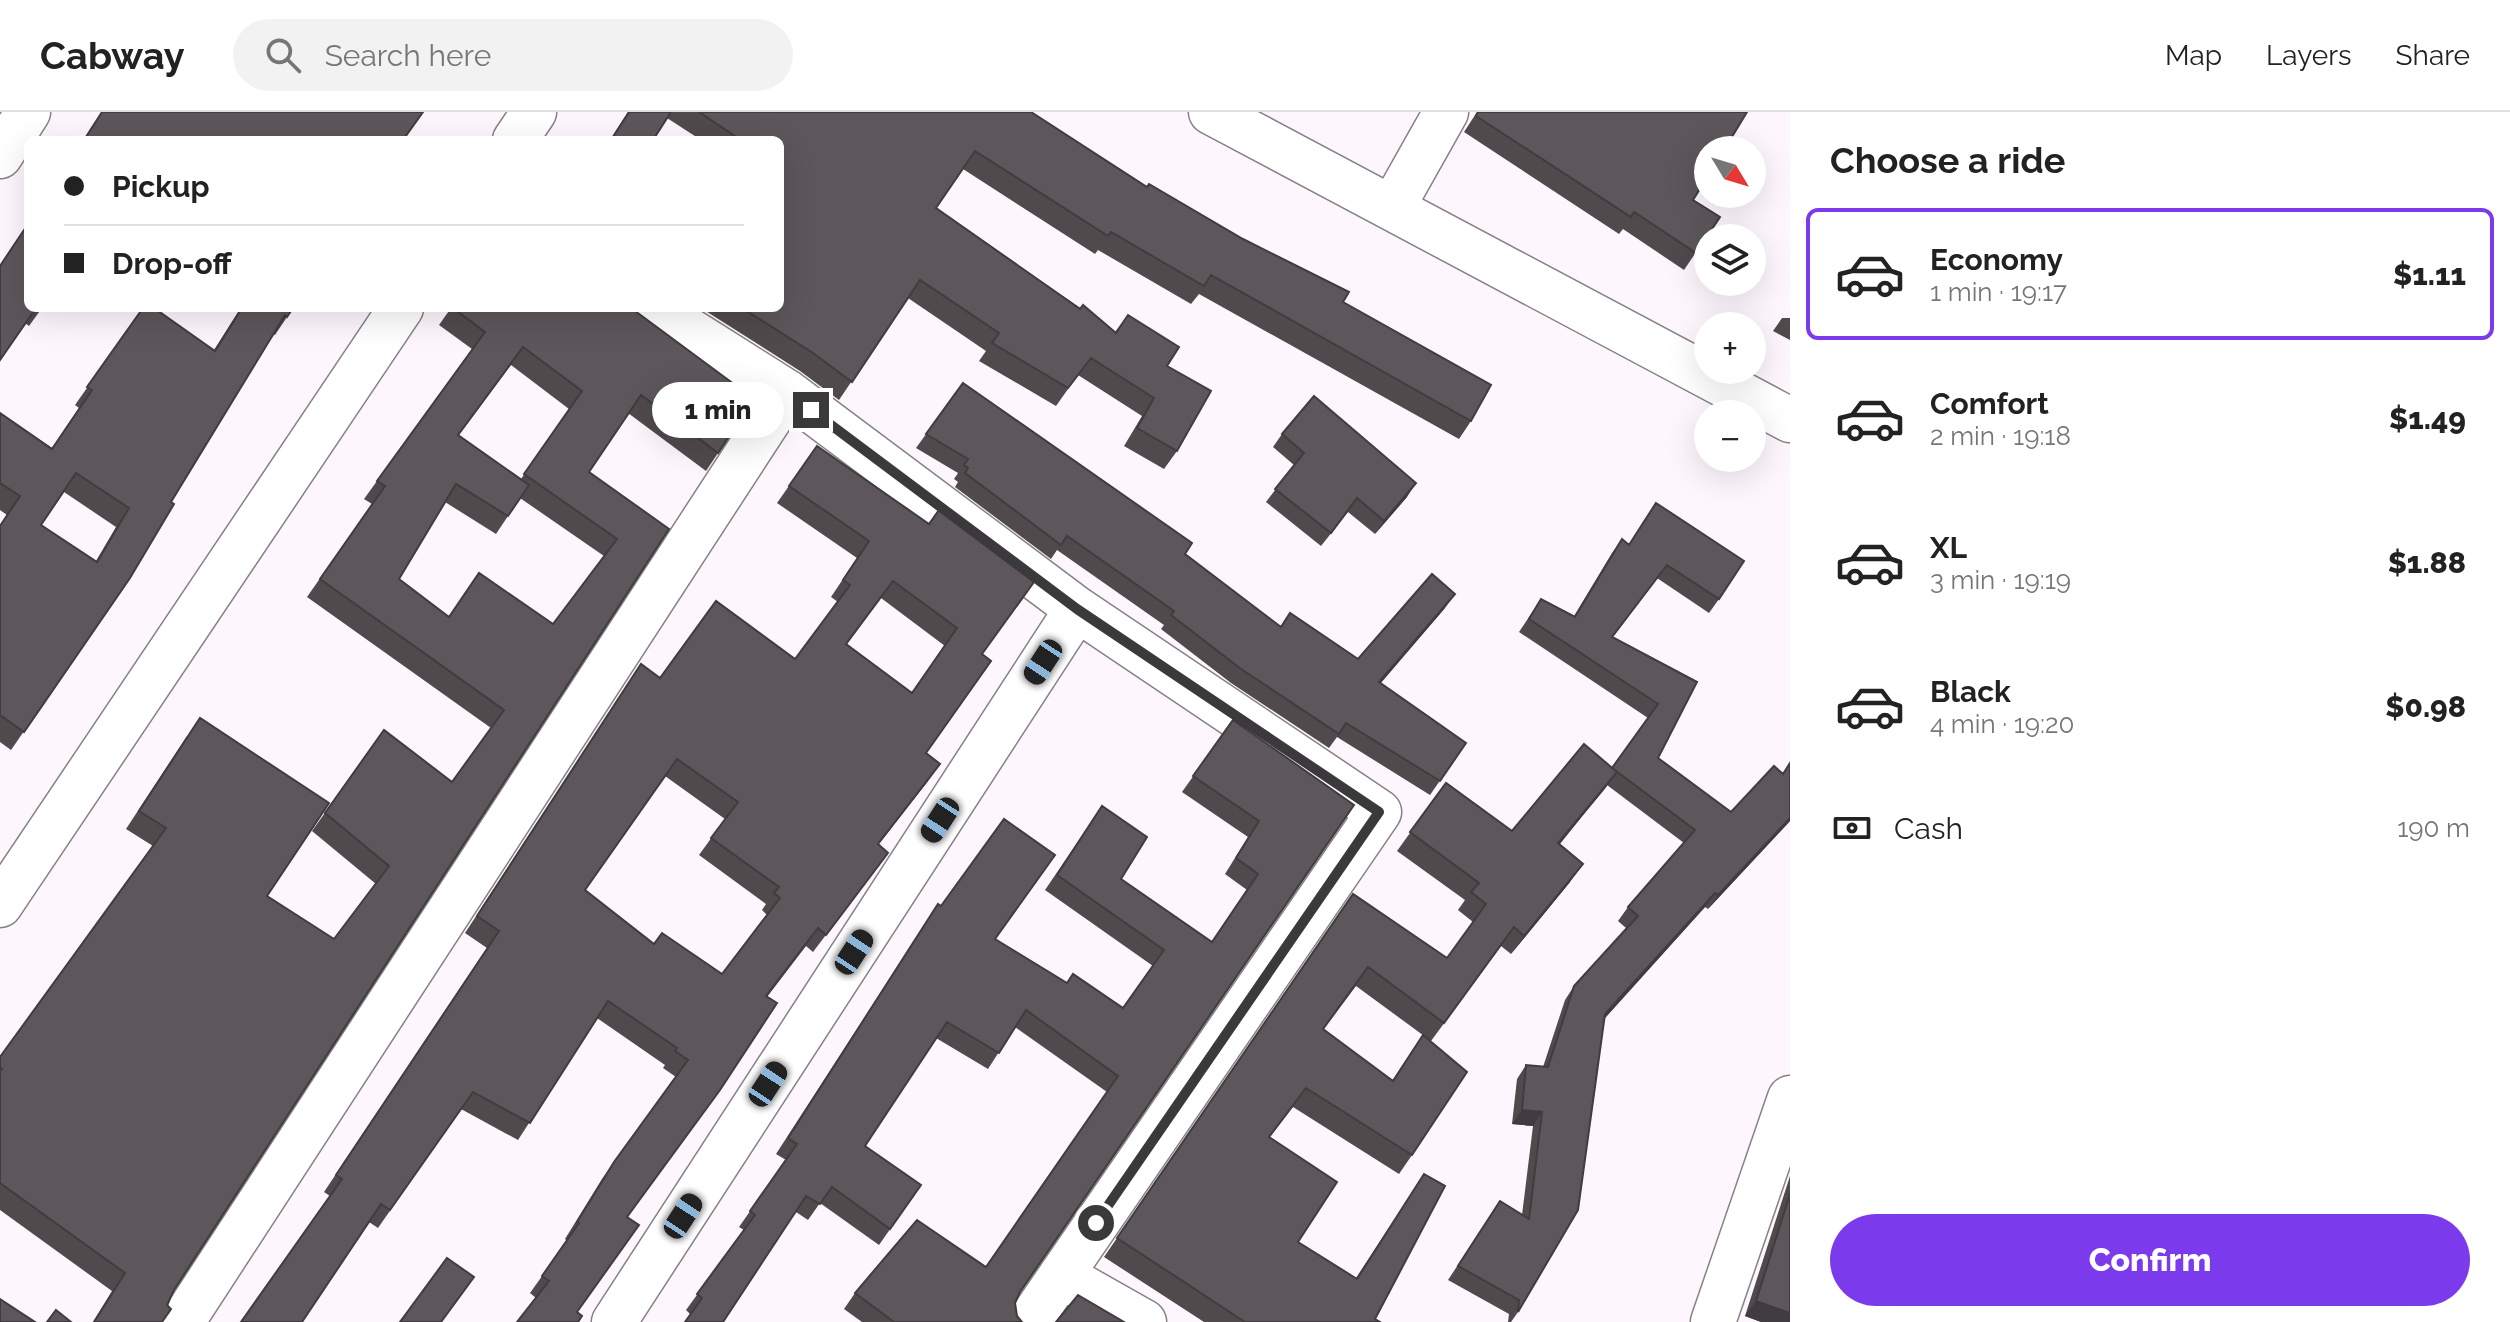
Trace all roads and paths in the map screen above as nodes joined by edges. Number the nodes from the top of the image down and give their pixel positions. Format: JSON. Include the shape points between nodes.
{"nodes":[{"id":1,"x":28,"y":112,"type":"edge"},
{"id":2,"x":534,"y":112,"type":"edge"},
{"id":3,"x":1211,"y":112,"type":"edge"},
{"id":4,"x":1446,"y":112,"type":"edge"},
{"id":5,"x":518,"y":136,"type":"edge"},
{"id":6,"x":0,"y":156,"type":"edge"},
{"id":7,"x":1392,"y":208,"type":"junction"},
{"id":8,"x":398,"y":312,"type":"edge"},
{"id":9,"x":660,"y":312,"type":"edge"},
{"id":10,"x":787,"y":392,"type":"junction"},
{"id":11,"x":1790,"y":420,"type":"edge"},
{"id":12,"x":1077,"y":609,"type":"junction"},
{"id":13,"x":0,"y":905,"type":"edge"},
{"id":14,"x":1787,"y":1115,"type":"edge"},
{"id":15,"x":1061,"y":1275,"type":"junction"},
{"id":16,"x":182,"y":1322,"type":"edge"},
{"id":17,"x":614,"y":1322,"type":"edge"},
{"id":18,"x":1029,"y":1322,"type":"edge"},
{"id":19,"x":1144,"y":1322,"type":"edge"},
{"id":20,"x":1713,"y":1322,"type":"edge"}],
"edges":[{"from":1,"to":6,"type":"street"},
{"from":2,"to":5,"type":"street"},
{"from":3,"to":7,"type":"street"},
{"from":4,"to":7,"type":"street"},
{"from":7,"to":11,"type":"street"},
{"from":8,"to":13,"type":"street"},
{"from":9,"to":10,"type":"street"},
{"from":10,"to":12,"type":"street"},
{"from":10,"to":16,"type":"street"},
{"from":12,"to":15,"type":"street","via":[[1379,812]]},
{"from":12,"to":17,"type":"street"},
{"from":14,"to":20,"type":"street"},
{"from":15,"to":18,"type":"street"},
{"from":15,"to":19,"type":"street"}]}
